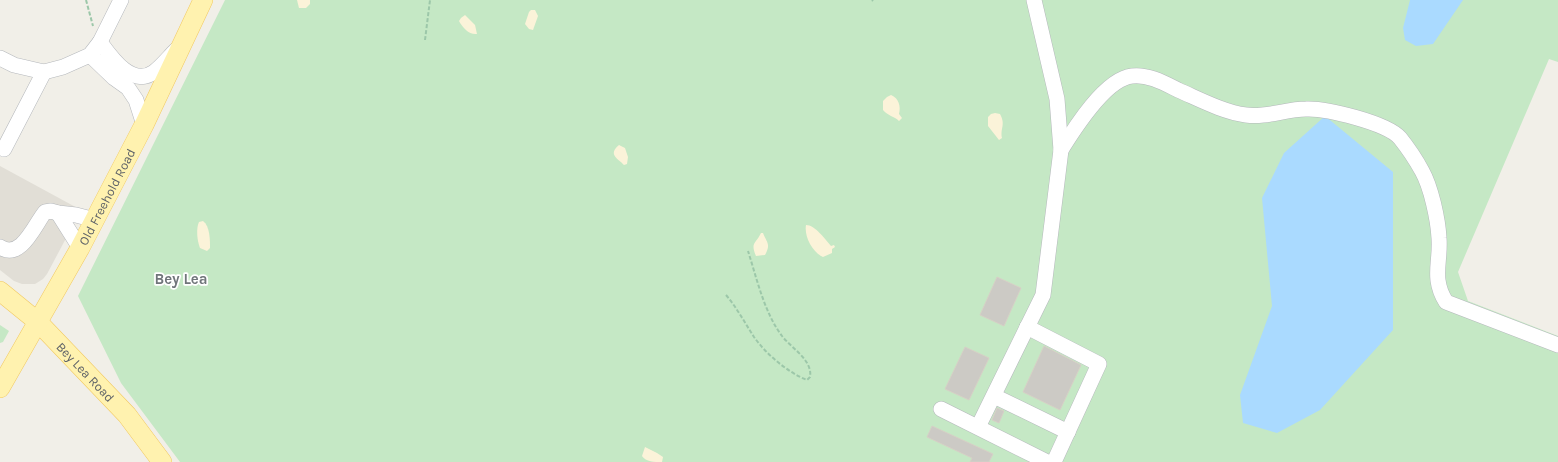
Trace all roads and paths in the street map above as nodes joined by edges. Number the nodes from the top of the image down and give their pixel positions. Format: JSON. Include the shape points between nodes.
{"nodes":[{"id":1,"x":86,"y":0,"type":"edge"},
{"id":2,"x":121,"y":0,"type":"edge"},
{"id":3,"x":203,"y":0,"type":"edge"},
{"id":4,"x":430,"y":0,"type":"edge"},
{"id":5,"x":1034,"y":0,"type":"edge"},
{"id":6,"x":98,"y":36,"type":"junction"},
{"id":7,"x":426,"y":40,"type":"dead end"},
{"id":8,"x":181,"y":45,"type":"junction"},
{"id":9,"x":90,"y":55,"type":"junction"},
{"id":10,"x":0,"y":58,"type":"edge"},
{"id":11,"x":44,"y":72,"type":"junction"},
{"id":12,"x":1058,"y":116,"type":"junction"},
{"id":13,"x":1079,"y":122,"type":"junction"},
{"id":14,"x":144,"y":125,"type":"junction"},
{"id":15,"x":4,"y":149,"type":"dead end"},
{"id":16,"x":1061,"y":150,"type":"junction"},
{"id":17,"x":58,"y":213,"type":"junction"},
{"id":18,"x":95,"y":220,"type":"junction"},
{"id":19,"x":0,"y":247,"type":"edge"},
{"id":20,"x":80,"y":248,"type":"junction"},
{"id":21,"x":748,"y":251,"type":"dead end"},
{"id":22,"x":0,"y":291,"type":"edge"},
{"id":23,"x":726,"y":295,"type":"dead end"},
{"id":24,"x":38,"y":322,"type":"junction"},
{"id":25,"x":1027,"y":327,"type":"junction"},
{"id":26,"x":1558,"y":345,"type":"edge"},
{"id":27,"x":0,"y":388,"type":"edge"},
{"id":28,"x":994,"y":396,"type":"junction"},
{"id":29,"x":942,"y":408,"type":"dead end"},
{"id":30,"x":978,"y":427,"type":"junction"},
{"id":31,"x":1068,"y":432,"type":"junction"},
{"id":32,"x":162,"y":462,"type":"edge"},
{"id":33,"x":1047,"y":462,"type":"edge"},
{"id":34,"x":1054,"y":462,"type":"edge"}],
"edges":[{"from":1,"to":6,"type":"path"},
{"from":2,"to":6,"type":"street"},
{"from":3,"to":8,"type":"main road","name":"Old Freehold Road"},
{"from":4,"to":7,"type":"path"},
{"from":5,"to":12,"type":"street","via":[[1057,99]]},
{"from":6,"to":8,"type":"street","via":[[110,56],[119,65],[130,74],[143,77],[153,73]]},
{"from":6,"to":9,"type":"street"},
{"from":8,"to":14,"type":"main road","name":"Old Freehold Road"},
{"from":9,"to":11,"type":"street"},
{"from":9,"to":14,"type":"street","via":[[128,88],[136,100]]},
{"from":10,"to":11,"type":"street","via":[[14,65]]},
{"from":11,"to":15,"type":"street"},
{"from":12,"to":13,"type":"street"},
{"from":12,"to":16,"type":"street"},
{"from":13,"to":16,"type":"street"},
{"from":13,"to":26,"type":"street","via":[[1108,89],[1132,76],[1152,78],[1226,110],[1247,115],[1306,108],[1376,124],[1399,137],[1422,171],[1435,209],[1440,239],[1437,278],[1440,292],[1446,302]]},
{"from":14,"to":18,"type":"main road","name":"Old Freehold Road"},
{"from":16,"to":25,"type":"street","via":[[1043,295]]},
{"from":17,"to":18,"type":"street"},
{"from":17,"to":19,"type":"street","via":[[45,212],[26,242],[16,249]]},
{"from":17,"to":20,"type":"street"},
{"from":18,"to":20,"type":"main road","name":"Old Freehold Road"},
{"from":20,"to":24,"type":"main road","name":"Old Freehold Road"},
{"from":21,"to":23,"type":"path","via":[[774,324],[809,366],[811,372],[807,380],[795,375],[781,364],[755,338]]},
{"from":22,"to":24,"type":"main road","name":"Bey Lea Road"},
{"from":24,"to":27,"type":"main road","name":"Old Freehold Road"},
{"from":24,"to":32,"type":"main road","name":"Bey Lea Road","via":[[127,415]]},
{"from":25,"to":28,"type":"street"},
{"from":25,"to":31,"type":"street","via":[[1099,364]]},
{"from":28,"to":30,"type":"street"},
{"from":28,"to":31,"type":"street"},
{"from":29,"to":30,"type":"street"},
{"from":30,"to":33,"type":"street"},
{"from":31,"to":34,"type":"street"}]}
